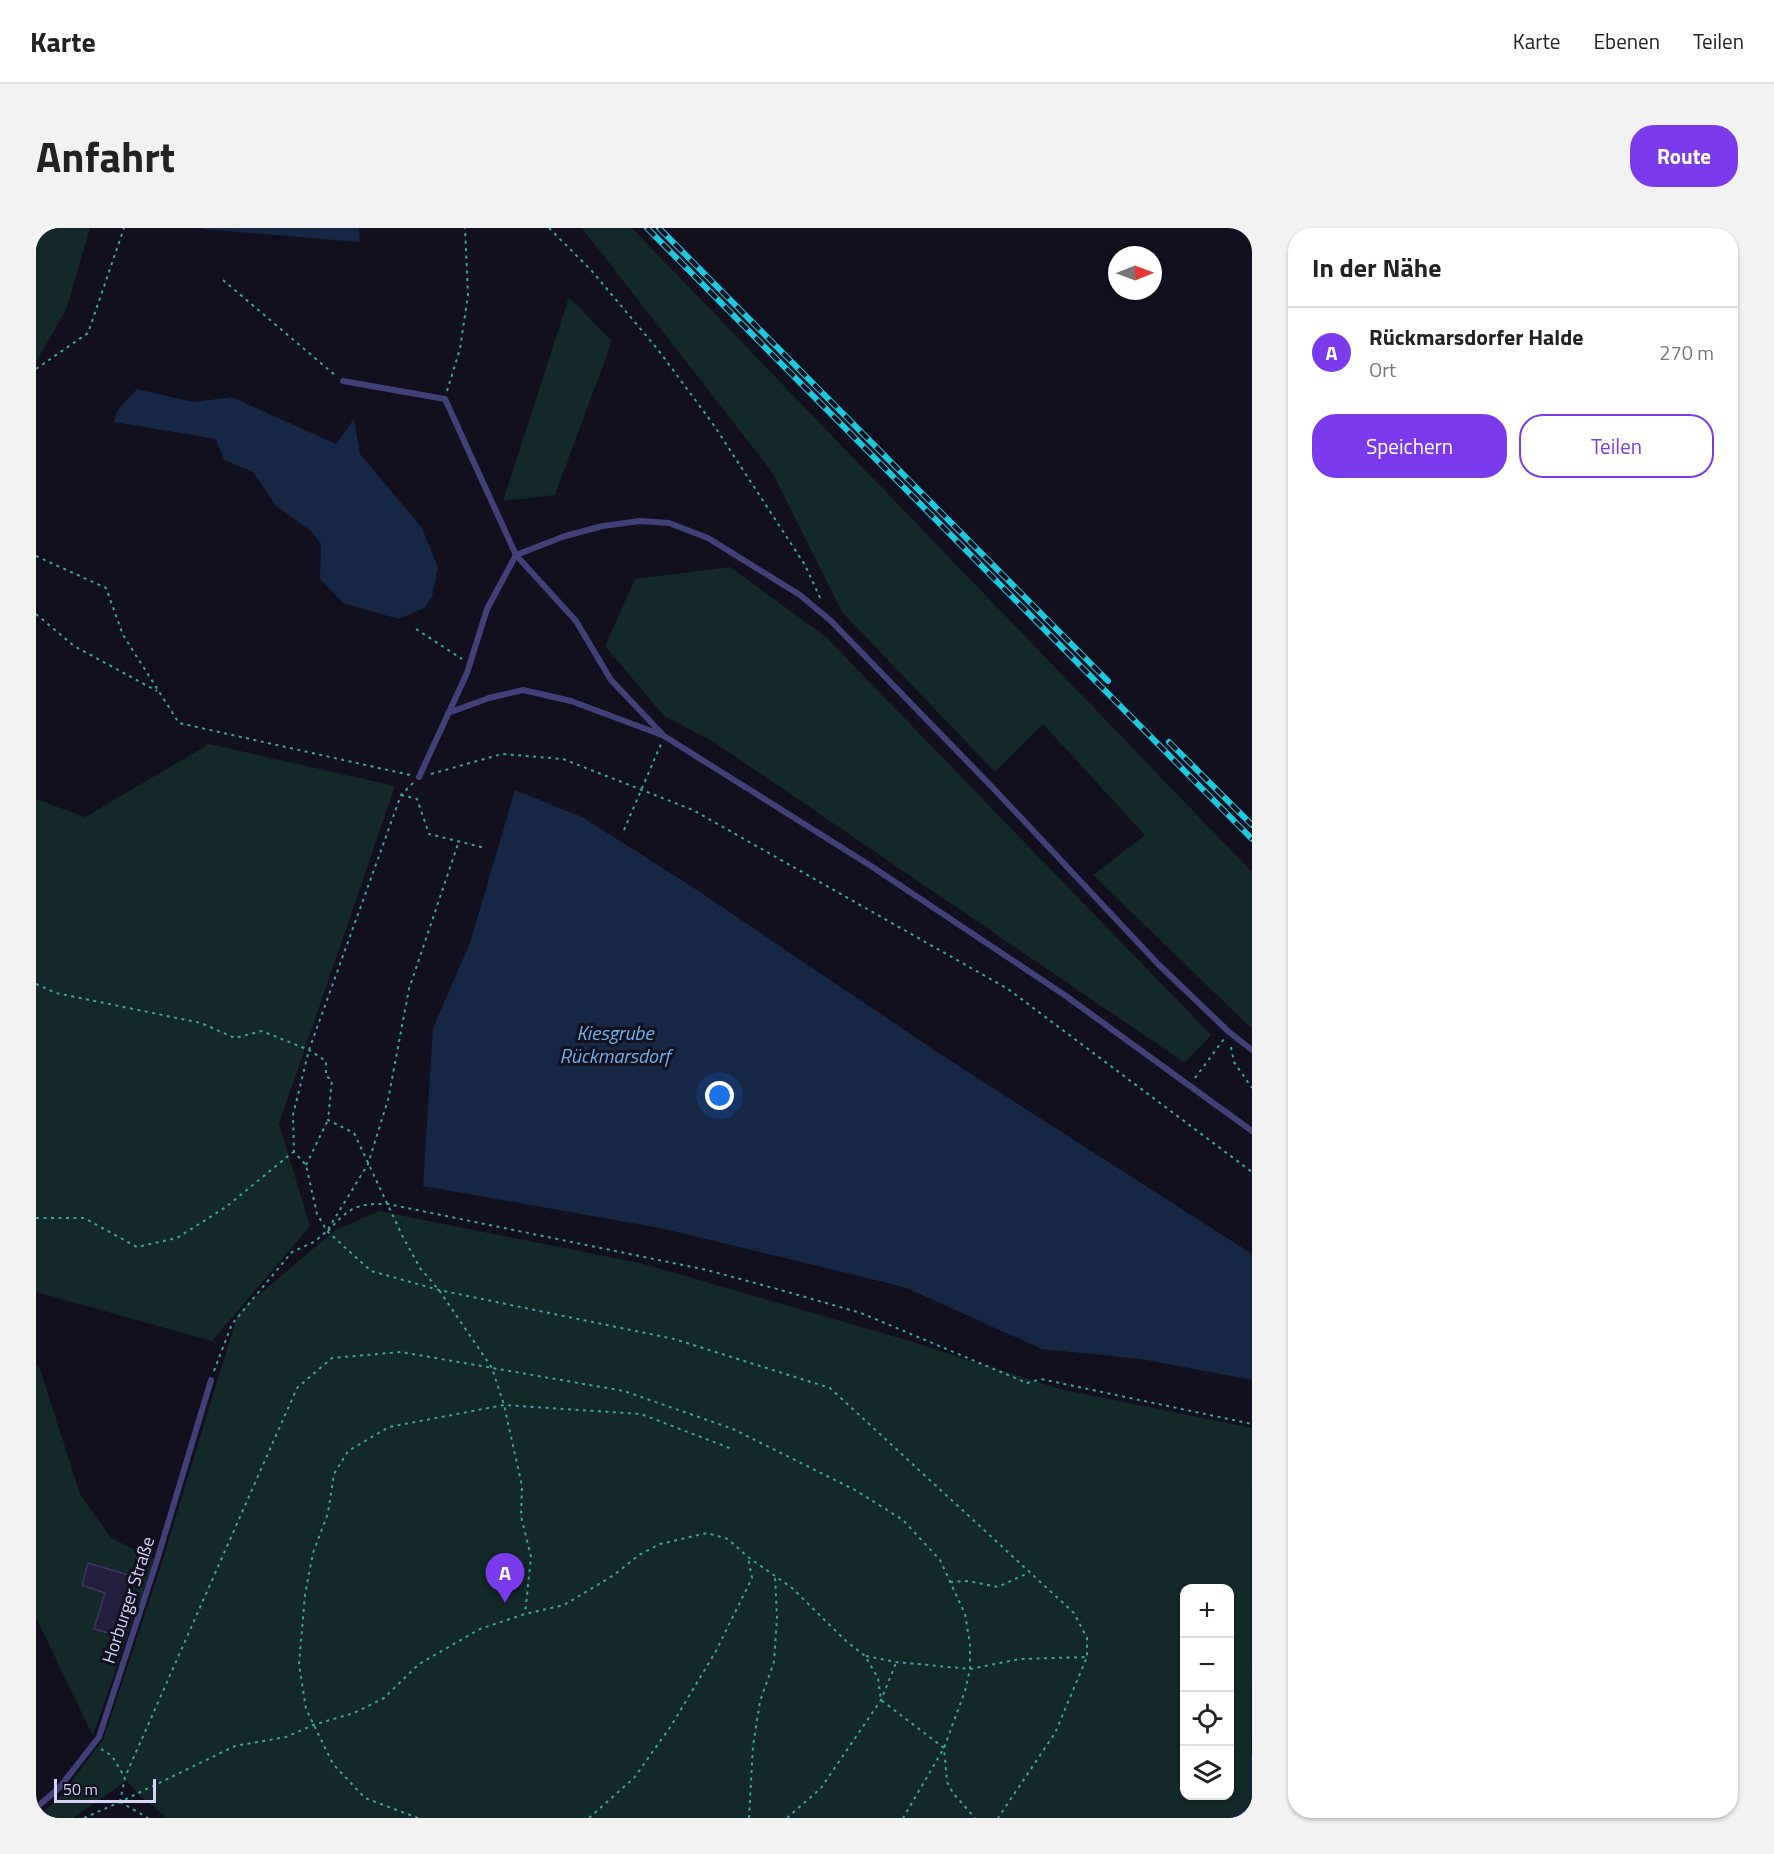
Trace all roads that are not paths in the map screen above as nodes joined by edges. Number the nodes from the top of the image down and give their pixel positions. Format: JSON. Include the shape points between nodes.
{"nodes":[{"id":1,"x":343,"y":381,"type":"road end"},
{"id":2,"x":516,"y":555,"type":"junction"},
{"id":3,"x":448,"y":713,"type":"junction"},
{"id":4,"x":664,"y":736,"type":"junction"},
{"id":5,"x":418,"y":777,"type":"road end"},
{"id":6,"x":1252,"y":1050,"type":"edge"},
{"id":7,"x":1252,"y":1131,"type":"edge"},
{"id":8,"x":211,"y":1380,"type":"road end"},
{"id":9,"x":36,"y":1808,"type":"edge"}],
"edges":[{"from":1,"to":2,"type":"lane","via":[[445,399]]},
{"from":2,"to":3,"type":"lane","via":[[487,609],[470,664]]},
{"from":2,"to":4,"type":"lane","via":[[576,621],[611,680]]},
{"from":2,"to":6,"type":"lane","via":[[603,526],[640,521],[669,523],[708,538],[800,595],[831,621],[994,789],[1158,964]]},
{"from":3,"to":4,"type":"lane","via":[[523,690],[571,702]]},
{"from":3,"to":5,"type":"lane"},
{"from":4,"to":7,"type":"lane","via":[[871,866],[1066,996]]},
{"from":8,"to":9,"type":"lane","name":"Horburger Straße","via":[[158,1560],[99,1737],[59,1788]]}]}
